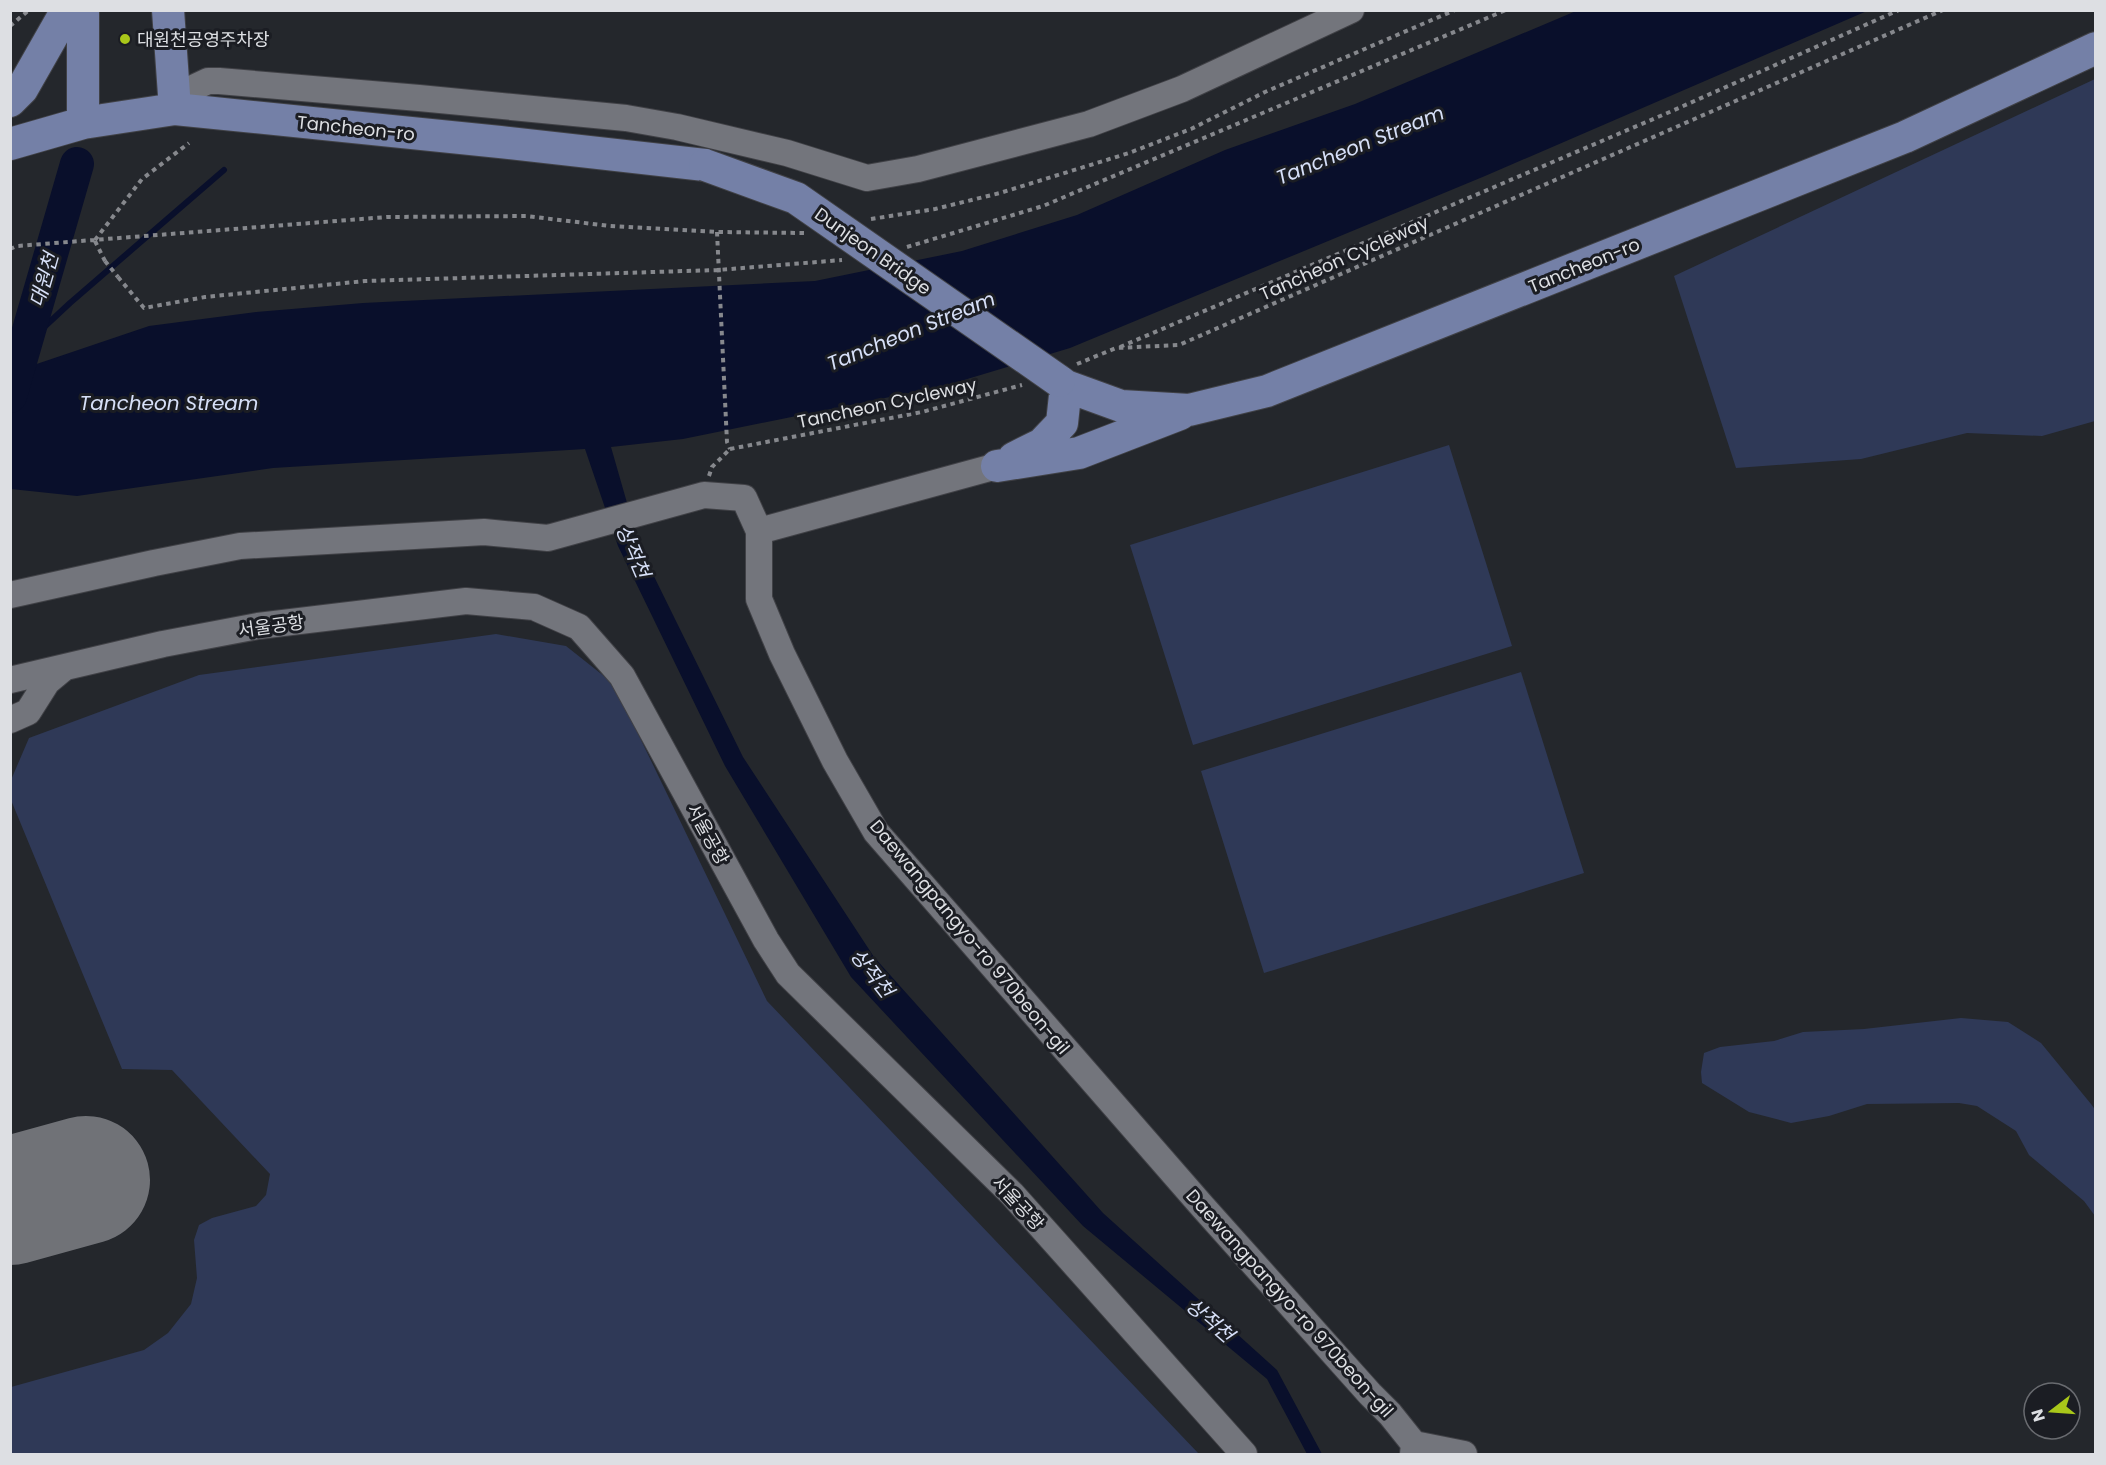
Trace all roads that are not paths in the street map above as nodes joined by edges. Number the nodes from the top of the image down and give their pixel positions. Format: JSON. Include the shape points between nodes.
{"nodes":[{"id":1,"x":68,"y":10,"type":"edge"},
{"id":2,"x":83,"y":10,"type":"edge"},
{"id":3,"x":168,"y":10,"type":"edge"},
{"id":4,"x":1351,"y":10,"type":"edge"},
{"id":5,"x":2096,"y":48,"type":"edge"},
{"id":6,"x":10,"y":101,"type":"edge"},
{"id":7,"x":175,"y":103,"type":"junction"},
{"id":8,"x":83,"y":123,"type":"junction"},
{"id":9,"x":10,"y":144,"type":"edge"},
{"id":10,"x":705,"y":165,"type":"joint"},
{"id":11,"x":1067,"y":377,"type":"junction"},
{"id":12,"x":1189,"y":410,"type":"junction"},
{"id":13,"x":997,"y":466,"type":"junction"},
{"id":14,"x":759,"y":531,"type":"junction"},
{"id":15,"x":10,"y":595,"type":"edge"},
{"id":16,"x":65,"y":667,"type":"junction"},
{"id":17,"x":10,"y":680,"type":"edge"},
{"id":18,"x":10,"y":720,"type":"edge"},
{"id":19,"x":1414,"y":1450,"type":"edge"},
{"id":20,"x":1244,"y":1455,"type":"edge"},
{"id":21,"x":1464,"y":1455,"type":"edge"}],
"edges":[{"from":1,"to":6,"type":"main road","via":[[22,89]]},
{"from":2,"to":8,"type":"main road"},
{"from":3,"to":7,"type":"main road"},
{"from":4,"to":7,"type":"street","via":[[1182,89],[1089,124],[918,169],[867,178],[787,153],[626,118],[219,81],[208,81]]},
{"from":5,"to":12,"type":"main road","name":"Tancheon-ro","via":[[1883,146],[1267,391]]},
{"from":7,"to":8,"type":"main road","name":"Tancheon-ro"},
{"from":7,"to":10,"type":"main road","name":"Tancheon-ro"},
{"from":8,"to":9,"type":"main road","name":"Tancheon-ro"},
{"from":10,"to":11,"type":"main road","name":"Dunjeon Bridge","bridge":true,"via":[[796,198]]},
{"from":11,"to":12,"type":"main road","name":"Tancheon-ro","via":[[1121,406]]},
{"from":11,"to":13,"type":"main road","via":[[1062,423],[1042,444]]},
{"from":12,"to":13,"type":"main road","via":[[1079,453]]},
{"from":13,"to":14,"type":"street"},
{"from":14,"to":15,"type":"street","via":[[744,498],[704,495],[548,538],[484,532],[240,546]]},
{"from":14,"to":19,"type":"street","name":"Daewangpangyo-ro 970beon-gil","via":[[759,599],[835,762],[876,832],[1202,1206],[1390,1414]]},
{"from":16,"to":17,"type":"street","name":"서울공항"},
{"from":16,"to":18,"type":"street","via":[[47,682],[28,712]]},
{"from":16,"to":20,"type":"street","name":"서울공항","via":[[258,626],[466,601],[534,607],[579,627],[622,676],[788,974],[1012,1194]]},
{"from":19,"to":21,"type":"street"}]}
